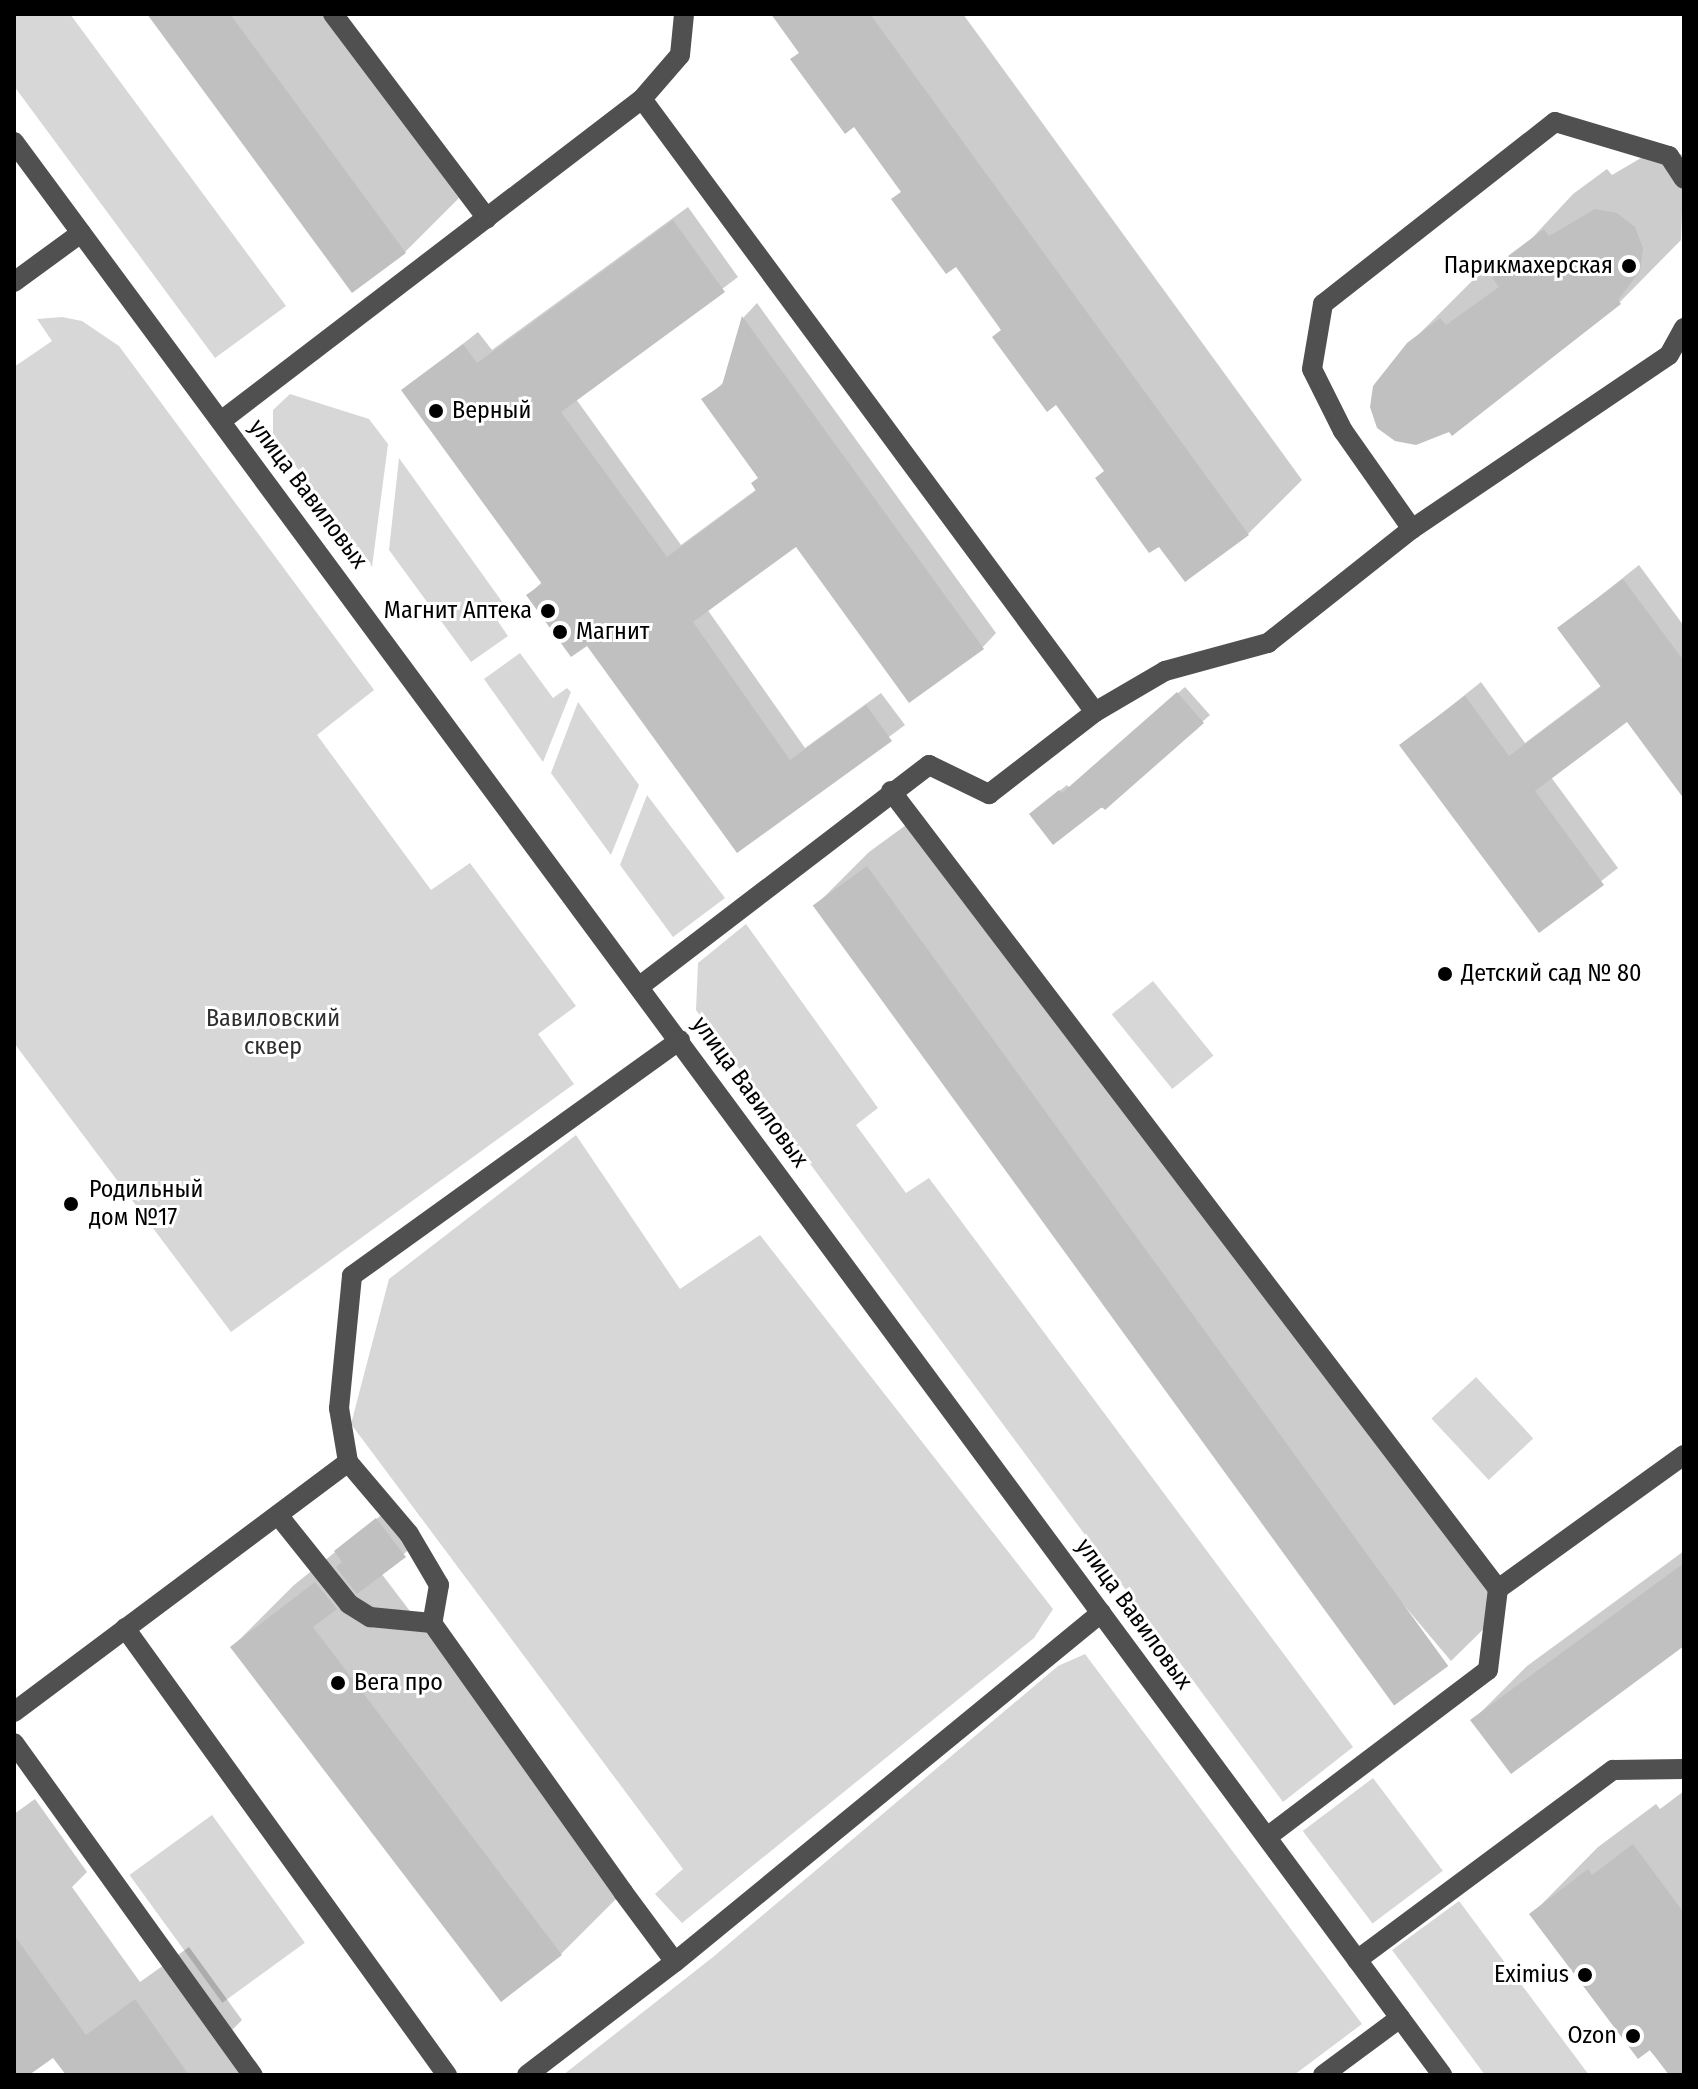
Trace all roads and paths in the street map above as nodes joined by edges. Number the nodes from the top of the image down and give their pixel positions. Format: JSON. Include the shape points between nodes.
{"nodes":[{"id":1,"x":333,"y":14,"type":"edge"},
{"id":2,"x":684,"y":14,"type":"edge"},
{"id":3,"x":642,"y":99,"type":"junction"},
{"id":4,"x":14,"y":142,"type":"edge"},
{"id":5,"x":1684,"y":179,"type":"edge"},
{"id":6,"x":487,"y":218,"type":"junction"},
{"id":7,"x":81,"y":233,"type":"junction"},
{"id":8,"x":14,"y":282,"type":"edge"},
{"id":9,"x":1684,"y":328,"type":"edge"},
{"id":10,"x":221,"y":421,"type":"junction"},
{"id":11,"x":1412,"y":529,"type":"junction"},
{"id":12,"x":1095,"y":712,"type":"junction"},
{"id":13,"x":891,"y":791,"type":"junction"},
{"id":14,"x":640,"y":986,"type":"junction"},
{"id":15,"x":680,"y":1040,"type":"junction"},
{"id":16,"x":1684,"y":1455,"type":"edge"},
{"id":17,"x":348,"y":1462,"type":"junction"},
{"id":18,"x":278,"y":1515,"type":"junction"},
{"id":19,"x":1498,"y":1589,"type":"junction"},
{"id":20,"x":1101,"y":1613,"type":"junction"},
{"id":21,"x":432,"y":1623,"type":"junction"},
{"id":22,"x":125,"y":1628,"type":"junction"},
{"id":23,"x":14,"y":1712,"type":"edge"},
{"id":24,"x":14,"y":1743,"type":"edge"},
{"id":25,"x":1684,"y":1769,"type":"edge"},
{"id":26,"x":1267,"y":1837,"type":"junction"},
{"id":27,"x":1357,"y":1960,"type":"junction"},
{"id":28,"x":675,"y":1962,"type":"junction"},
{"id":29,"x":1400,"y":2018,"type":"junction"},
{"id":30,"x":253,"y":2075,"type":"edge"},
{"id":31,"x":447,"y":2075,"type":"edge"},
{"id":32,"x":527,"y":2075,"type":"edge"},
{"id":33,"x":1323,"y":2075,"type":"edge"},
{"id":34,"x":1442,"y":2075,"type":"edge"}],
"edges":[{"from":1,"to":6,"type":"street"},
{"from":2,"to":3,"type":"street","via":[[680,55]]},
{"from":3,"to":6,"type":"street"},
{"from":3,"to":12,"type":"street"},
{"from":4,"to":7,"type":"street","name":"улица Вавиловых"},
{"from":5,"to":11,"type":"street","via":[[1669,156],[1555,122],[1323,304],[1312,369],[1343,431]]},
{"from":6,"to":10,"type":"street"},
{"from":7,"to":8,"type":"street"},
{"from":7,"to":10,"type":"street","name":"улица Вавиловых"},
{"from":9,"to":11,"type":"street","via":[[1669,355]]},
{"from":10,"to":14,"type":"street","name":"улица Вавиловых"},
{"from":11,"to":12,"type":"street","via":[[1268,643],[1165,671]]},
{"from":12,"to":13,"type":"street","via":[[989,794],[929,765]]},
{"from":13,"to":14,"type":"street"},
{"from":13,"to":19,"type":"street"},
{"from":14,"to":15,"type":"street","name":"улица Вавиловых"},
{"from":15,"to":17,"type":"street","via":[[352,1276],[339,1408]]},
{"from":15,"to":20,"type":"street","name":"улица Вавиловых"},
{"from":16,"to":19,"type":"street"},
{"from":17,"to":18,"type":"street"},
{"from":17,"to":21,"type":"street","via":[[409,1534],[439,1585]]},
{"from":18,"to":21,"type":"street","via":[[349,1604],[370,1617]]},
{"from":18,"to":22,"type":"street"},
{"from":19,"to":26,"type":"street","via":[[1488,1670]]},
{"from":20,"to":26,"type":"street","name":"улица Вавиловых"},
{"from":20,"to":28,"type":"street"},
{"from":21,"to":28,"type":"street"},
{"from":22,"to":23,"type":"street"},
{"from":22,"to":31,"type":"street"},
{"from":24,"to":30,"type":"street"},
{"from":25,"to":27,"type":"street","via":[[1613,1770]]},
{"from":26,"to":27,"type":"street","name":"улица Вавиловых"},
{"from":27,"to":29,"type":"street","name":"улица Вавиловых"},
{"from":28,"to":32,"type":"street"},
{"from":29,"to":33,"type":"street"},
{"from":29,"to":34,"type":"street","name":"улица Вавиловых"}]}
